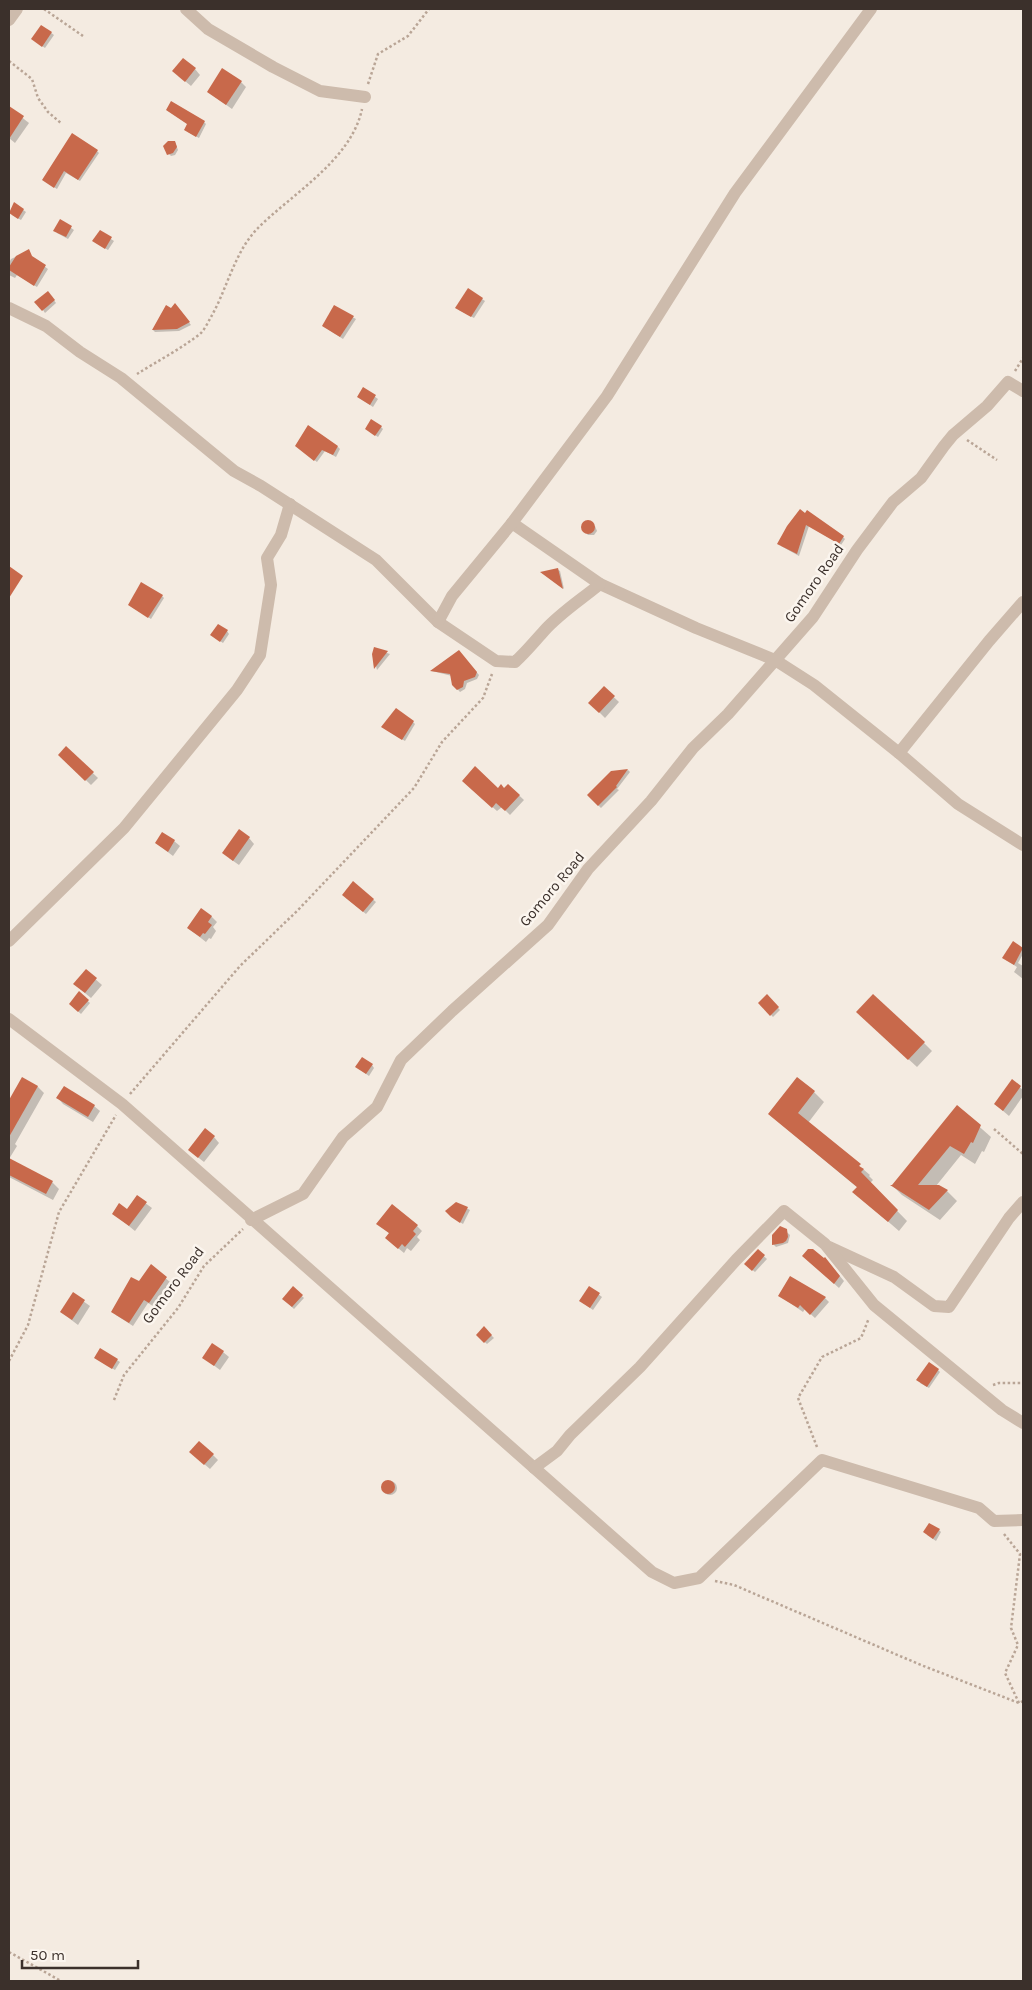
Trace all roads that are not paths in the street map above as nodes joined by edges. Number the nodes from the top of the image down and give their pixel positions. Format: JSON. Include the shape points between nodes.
{"nodes":[{"id":1,"x":17,"y":9,"type":"edge"},
{"id":2,"x":186,"y":9,"type":"edge"},
{"id":3,"x":872,"y":9,"type":"edge"},
{"id":4,"x":9,"y":20,"type":"edge"},
{"id":5,"x":364,"y":97,"type":"road end"},
{"id":6,"x":9,"y":308,"type":"edge"},
{"id":7,"x":1023,"y":391,"type":"edge"},
{"id":8,"x":290,"y":504,"type":"junction"},
{"id":9,"x":512,"y":523,"type":"junction"},
{"id":10,"x":600,"y":584,"type":"junction"},
{"id":11,"x":1023,"y":602,"type":"edge"},
{"id":12,"x":438,"y":622,"type":"junction"},
{"id":13,"x":776,"y":660,"type":"junction"},
{"id":14,"x":899,"y":753,"type":"junction"},
{"id":15,"x":1023,"y":845,"type":"edge"},
{"id":16,"x":9,"y":941,"type":"edge"},
{"id":17,"x":9,"y":1019,"type":"edge"},
{"id":18,"x":1023,"y":1202,"type":"edge"},
{"id":19,"x":251,"y":1220,"type":"junction"},
{"id":20,"x":825,"y":1244,"type":"junction"},
{"id":21,"x":1023,"y":1423,"type":"edge"},
{"id":22,"x":534,"y":1468,"type":"junction"},
{"id":23,"x":1023,"y":1520,"type":"edge"}],
"edges":[{"from":1,"to":4,"type":"street"},
{"from":2,"to":5,"type":"street","via":[[208,29],[320,91]]},
{"from":3,"to":9,"type":"street","via":[[735,192],[607,396]]},
{"from":6,"to":8,"type":"street","via":[[46,326],[121,378],[234,471]]},
{"from":7,"to":13,"type":"street","name":"Gomoro Road","via":[[1008,382],[987,406],[953,435],[922,478],[893,502],[813,617]]},
{"from":8,"to":12,"type":"street","via":[[376,560]]},
{"from":8,"to":16,"type":"street","via":[[281,535],[267,558],[271,585],[260,655],[237,690],[124,828]]},
{"from":9,"to":10,"type":"street"},
{"from":9,"to":12,"type":"street","via":[[452,596]]},
{"from":10,"to":12,"type":"street","via":[[544,631],[515,662],[496,661]]},
{"from":10,"to":13,"type":"street"},
{"from":11,"to":14,"type":"street"},
{"from":13,"to":14,"type":"street","via":[[814,685]]},
{"from":13,"to":19,"type":"street","name":"Gomoro Road","via":[[693,748],[651,801],[588,870],[548,925],[401,1060],[377,1107],[343,1137],[303,1194]]},
{"from":14,"to":15,"type":"street","via":[[958,804]]},
{"from":17,"to":19,"type":"street","via":[[122,1104]]},
{"from":18,"to":20,"type":"street","via":[[949,1307],[934,1306],[894,1277]]},
{"from":19,"to":22,"type":"street"},
{"from":20,"to":21,"type":"street","via":[[874,1305]]},
{"from":20,"to":22,"type":"street","via":[[784,1212],[640,1367],[557,1451]]},
{"from":22,"to":23,"type":"street","via":[[652,1572],[674,1583],[699,1578],[822,1460],[979,1508],[994,1521]]}]}
